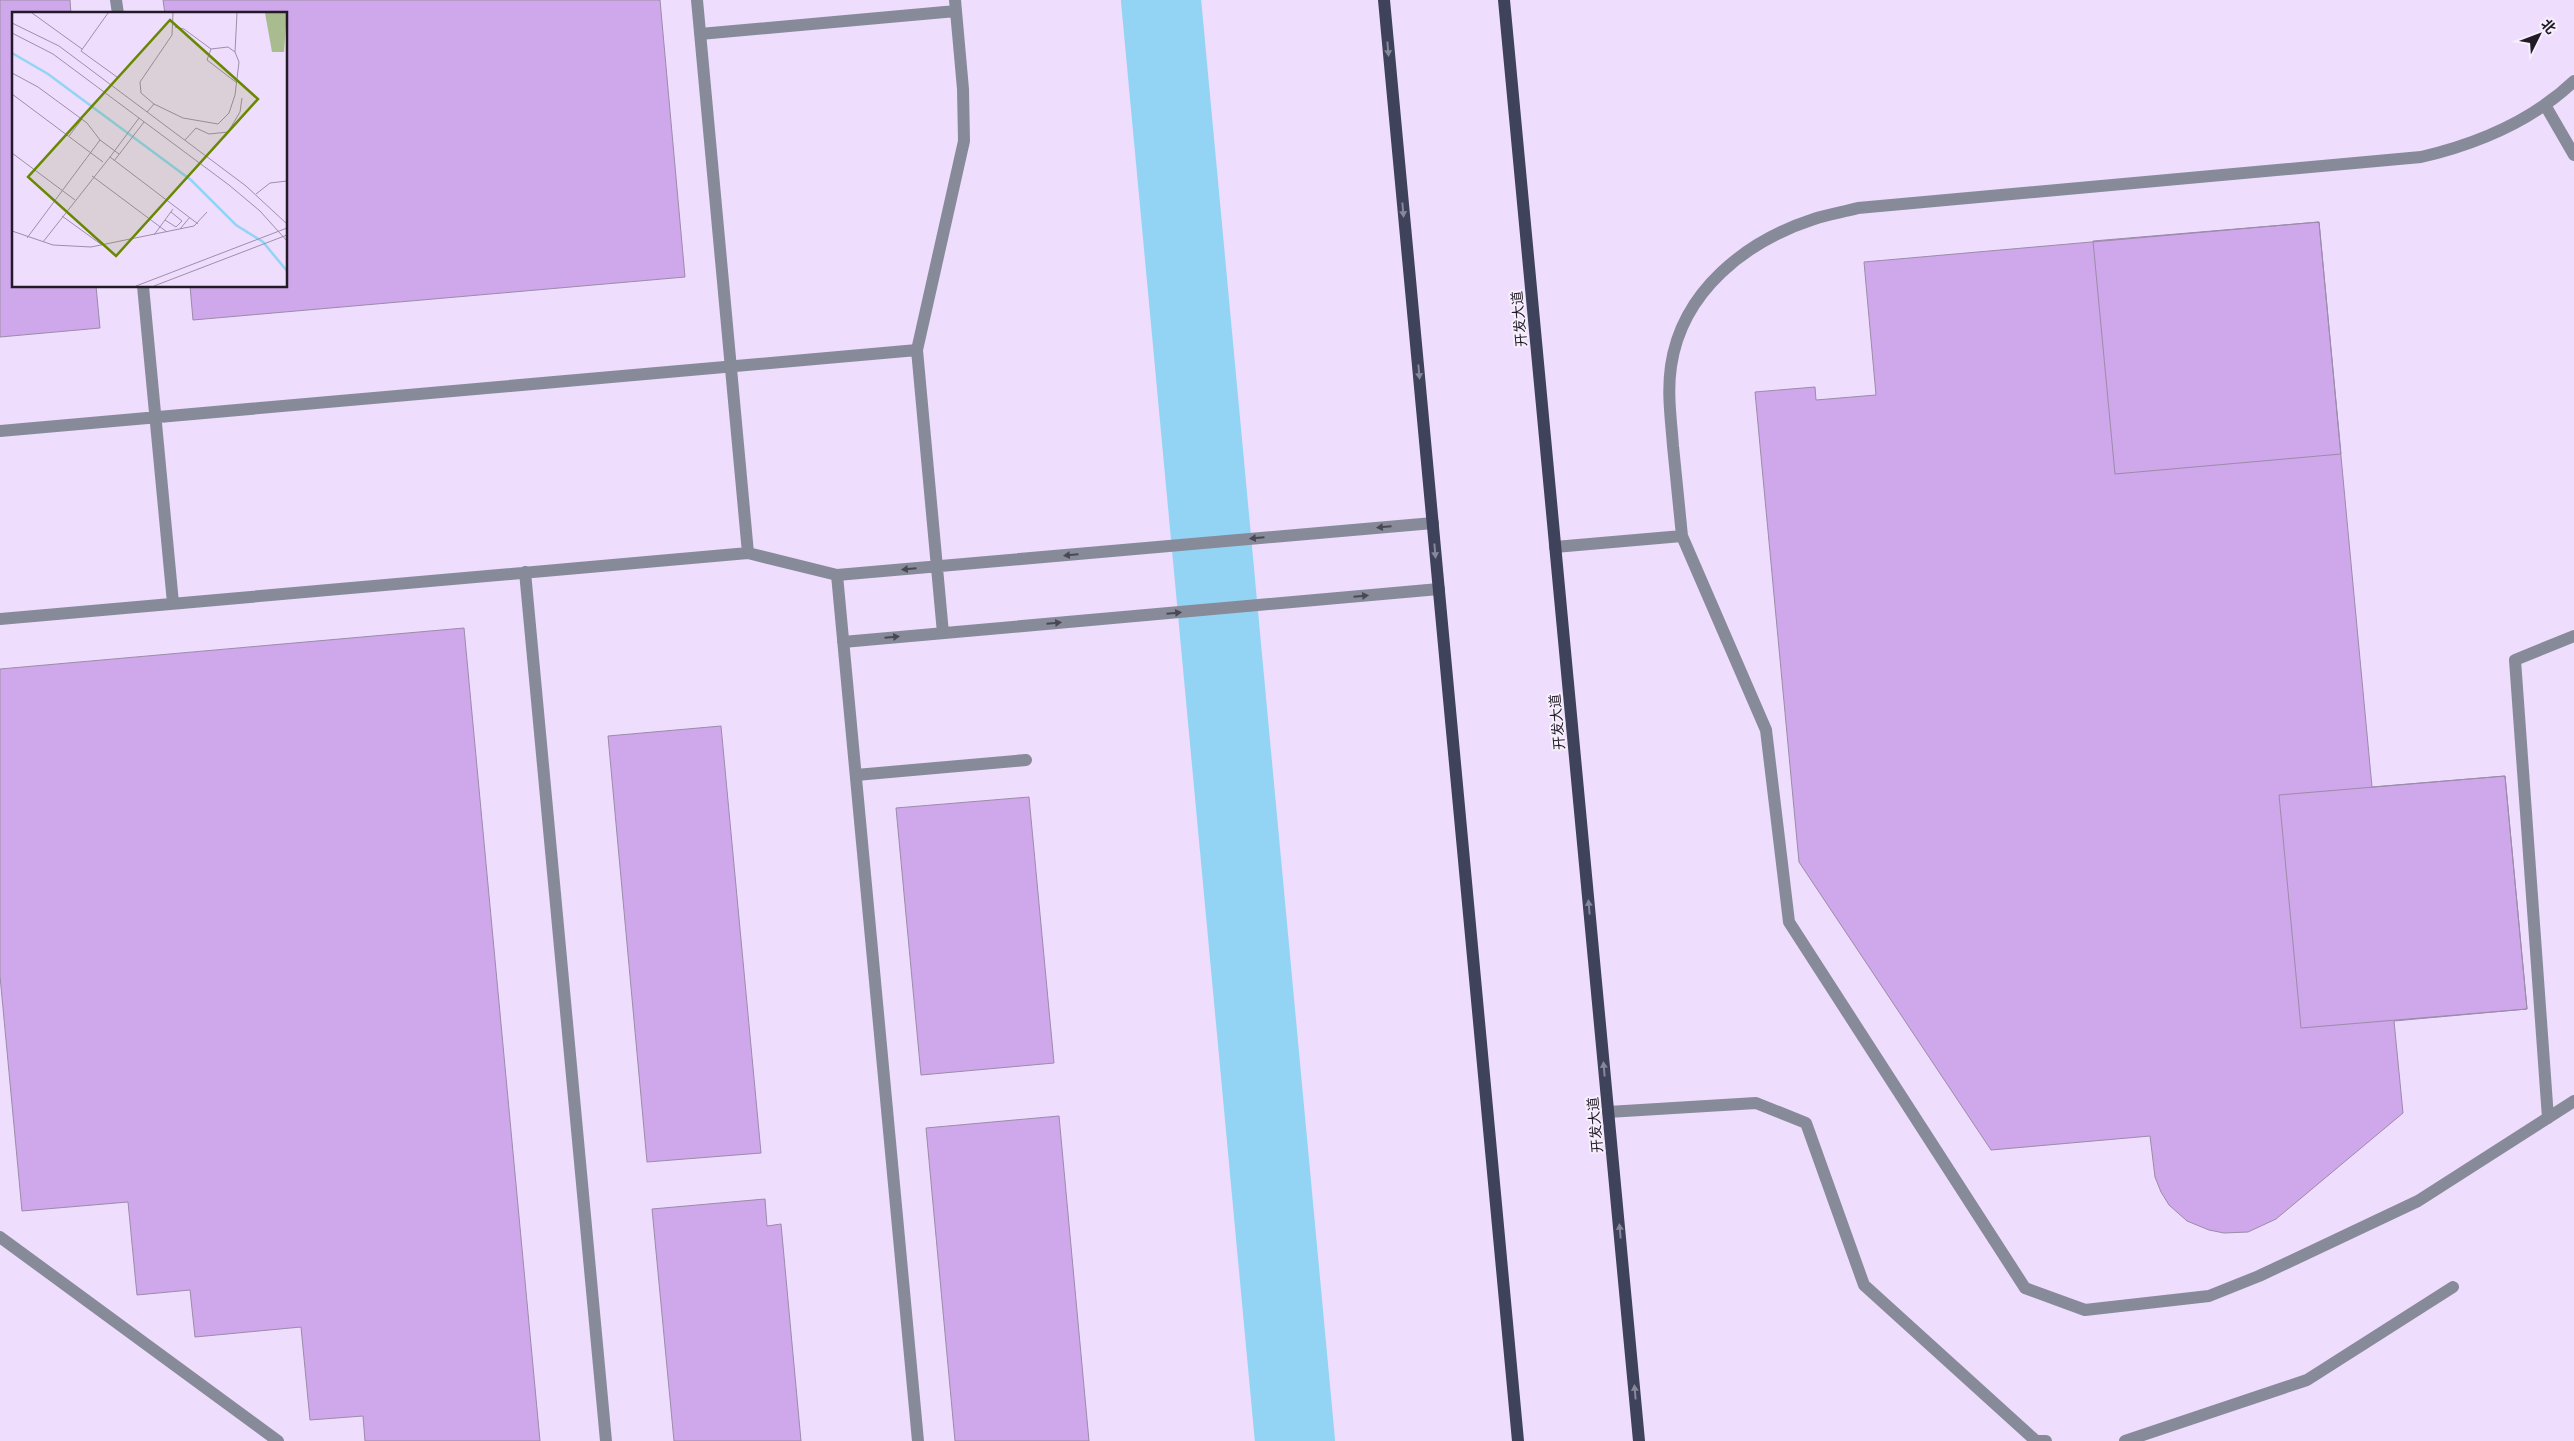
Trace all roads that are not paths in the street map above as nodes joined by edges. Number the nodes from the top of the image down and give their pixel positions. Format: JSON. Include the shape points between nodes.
{"nodes":[{"id":1,"x":697,"y":0,"type":"edge"},
{"id":2,"x":1384,"y":0,"type":"edge"},
{"id":3,"x":1504,"y":0,"type":"edge"},
{"id":4,"x":955,"y":5,"type":"edge"},
{"id":5,"x":700,"y":34,"type":"junction"},
{"id":6,"x":2574,"y":81,"type":"edge"},
{"id":7,"x":2545,"y":105,"type":"junction"},
{"id":8,"x":2574,"y":155,"type":"edge"},
{"id":9,"x":143,"y":288,"type":"edge"},
{"id":10,"x":917,"y":350,"type":"junction"},
{"id":11,"x":731,"y":366,"type":"junction"},
{"id":12,"x":155,"y":417,"type":"junction"},
{"id":13,"x":0,"y":431,"type":"edge"},
{"id":14,"x":1433,"y":523,"type":"junction"},
{"id":15,"x":1682,"y":536,"type":"junction"},
{"id":16,"x":1555,"y":547,"type":"junction"},
{"id":17,"x":748,"y":553,"type":"junction"},
{"id":18,"x":937,"y":566,"type":"junction"},
{"id":19,"x":525,"y":572,"type":"junction"},
{"id":20,"x":837,"y":575,"type":"junction"},
{"id":21,"x":1439,"y":589,"type":"junction"},
{"id":22,"x":173,"y":603,"type":"junction"},
{"id":23,"x":0,"y":619,"type":"edge"},
{"id":24,"x":943,"y":633,"type":"junction"},
{"id":25,"x":2574,"y":636,"type":"edge"},
{"id":26,"x":843,"y":642,"type":"junction"},
{"id":27,"x":1026,"y":760,"type":"dead end"},
{"id":28,"x":856,"y":775,"type":"junction"},
{"id":29,"x":2574,"y":1101,"type":"edge"},
{"id":30,"x":1608,"y":1112,"type":"junction"},
{"id":31,"x":2548,"y":1118,"type":"junction"},
{"id":32,"x":0,"y":1237,"type":"edge"},
{"id":33,"x":2453,"y":1287,"type":"dead end"},
{"id":34,"x":278,"y":1441,"type":"edge"},
{"id":35,"x":606,"y":1441,"type":"edge"},
{"id":36,"x":918,"y":1441,"type":"edge"},
{"id":37,"x":1518,"y":1441,"type":"edge"},
{"id":38,"x":1639,"y":1441,"type":"edge"},
{"id":39,"x":2046,"y":1441,"type":"edge"},
{"id":40,"x":2125,"y":1441,"type":"edge"}],
"edges":[{"from":1,"to":5,"type":"lane"},
{"from":2,"to":14,"type":"main road","one_way":true},
{"from":3,"to":16,"type":"main road","name":"开发大道"},
{"from":4,"to":5,"type":"lane"},
{"from":4,"to":10,"type":"lane","via":[[964,141]]},
{"from":5,"to":11,"type":"lane"},
{"from":6,"to":7,"type":"lane"},
{"from":7,"to":8,"type":"lane"},
{"from":7,"to":15,"type":"lane","via":[[2485,138],[2421,157],[1858,208],[1814,218],[1773,235],[1717,274],[1696,302],[1681,332],[1671,365],[1669,400]]},
{"from":9,"to":12,"type":"lane"},
{"from":10,"to":11,"type":"lane"},
{"from":10,"to":18,"type":"lane"},
{"from":11,"to":12,"type":"lane"},
{"from":11,"to":17,"type":"lane"},
{"from":12,"to":13,"type":"lane"},
{"from":12,"to":22,"type":"lane"},
{"from":14,"to":18,"type":"lane","one_way":true},
{"from":14,"to":21,"type":"main road","one_way":true},
{"from":15,"to":16,"type":"lane"},
{"from":15,"to":31,"type":"lane","via":[[1766,730],[1789,922],[2024,1288],[2084,1310],[2209,1296],[2418,1201]]},
{"from":30,"to":16,"type":"main road","name":"开发大道","one_way":true},
{"from":17,"to":19,"type":"lane"},
{"from":17,"to":20,"type":"lane"},
{"from":18,"to":20,"type":"lane","one_way":true},
{"from":18,"to":24,"type":"lane"},
{"from":19,"to":22,"type":"lane"},
{"from":19,"to":35,"type":"lane"},
{"from":20,"to":26,"type":"lane"},
{"from":24,"to":21,"type":"lane","one_way":true},
{"from":21,"to":37,"type":"main road"},
{"from":22,"to":23,"type":"lane"},
{"from":26,"to":24,"type":"lane","one_way":true},
{"from":25,"to":31,"type":"lane","via":[[2515,660]]},
{"from":26,"to":28,"type":"lane"},
{"from":27,"to":28,"type":"lane"},
{"from":28,"to":36,"type":"lane"},
{"from":29,"to":31,"type":"lane"},
{"from":38,"to":30,"type":"main road","name":"开发大道","one_way":true},
{"from":30,"to":39,"type":"lane","via":[[1756,1103],[1806,1123],[1864,1285],[2036,1441]]},
{"from":32,"to":34,"type":"lane"},
{"from":33,"to":40,"type":"lane","via":[[2307,1380]]}]}
